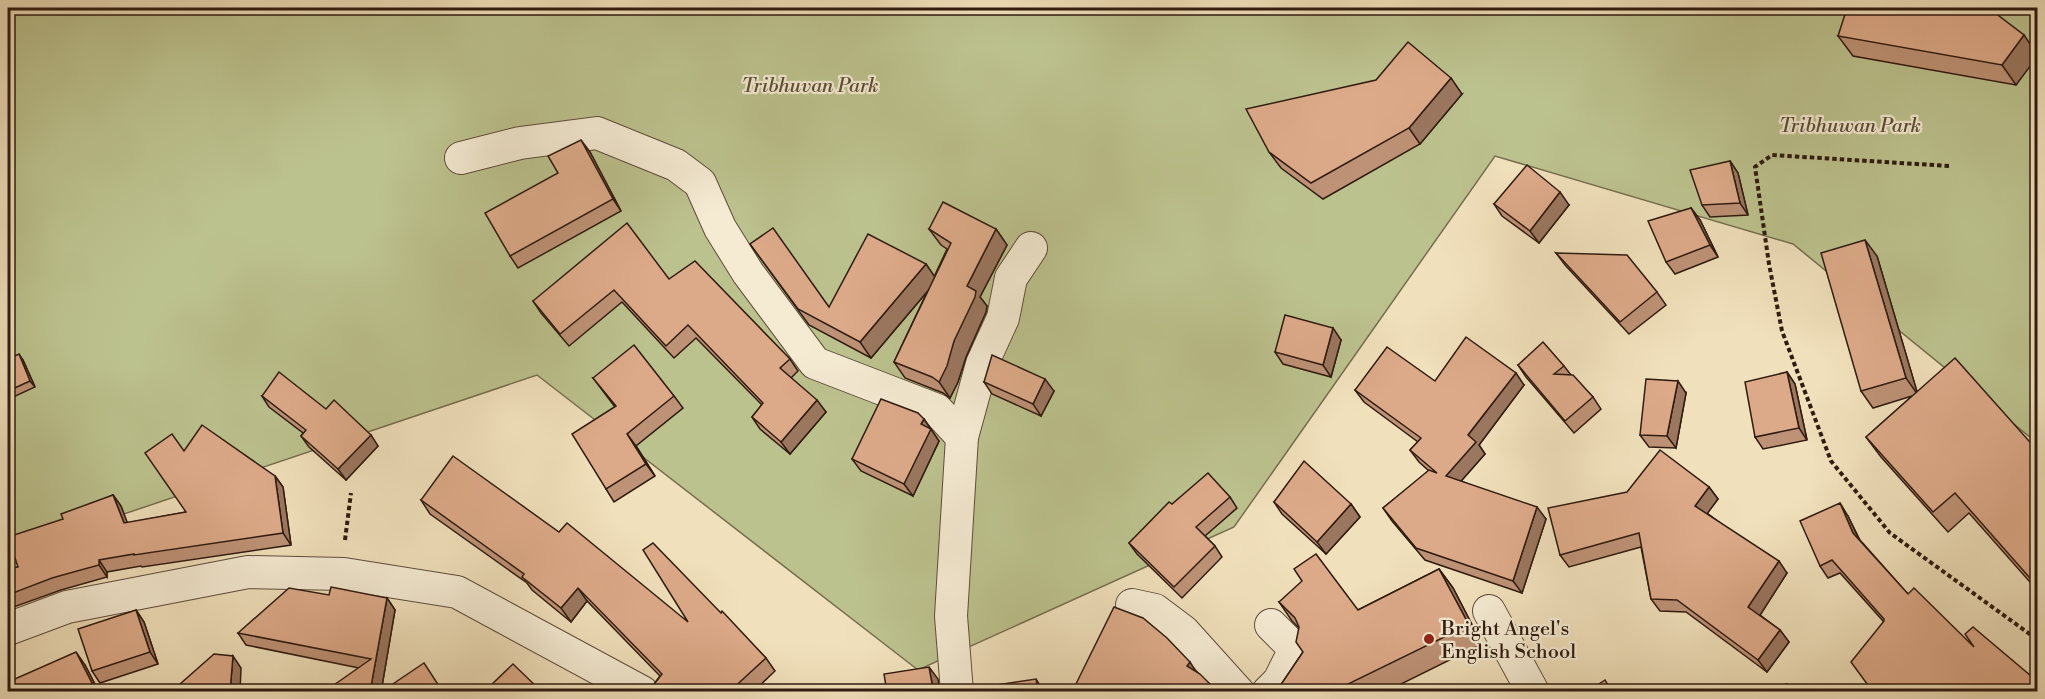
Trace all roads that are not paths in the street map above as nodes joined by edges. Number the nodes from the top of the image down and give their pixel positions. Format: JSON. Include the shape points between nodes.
{"nodes":[{"id":1,"x":461,"y":158,"type":"dead end"},
{"id":2,"x":1031,"y":248,"type":"dead end"},
{"id":3,"x":962,"y":437,"type":"junction"},
{"id":4,"x":1132,"y":605,"type":"dead end"},
{"id":5,"x":1489,"y":611,"type":"dead end"},
{"id":6,"x":1271,"y":625,"type":"dead end"},
{"id":7,"x":8,"y":629,"type":"edge"},
{"id":8,"x":642,"y":692,"type":"edge"},
{"id":9,"x":957,"y":692,"type":"edge"},
{"id":10,"x":1238,"y":692,"type":"edge"},
{"id":11,"x":1268,"y":692,"type":"edge"},
{"id":12,"x":1533,"y":692,"type":"edge"}],
"edges":[{"from":1,"to":3,"type":"street","via":[[520,143],[597,133],[676,165],[700,183],[720,228],[748,273],[815,363],[937,410]]},
{"from":2,"to":3,"type":"street","via":[[1011,278],[1003,318],[982,364]]},
{"from":3,"to":9,"type":"street","via":[[951,616]]},
{"from":4,"to":10,"type":"street","via":[[1155,610],[1183,631]]},
{"from":5,"to":12,"type":"street"},
{"from":6,"to":11,"type":"street","via":[[1295,649],[1279,681]]},
{"from":7,"to":8,"type":"street","via":[[67,608],[248,572],[344,574],[457,592]]}]}
